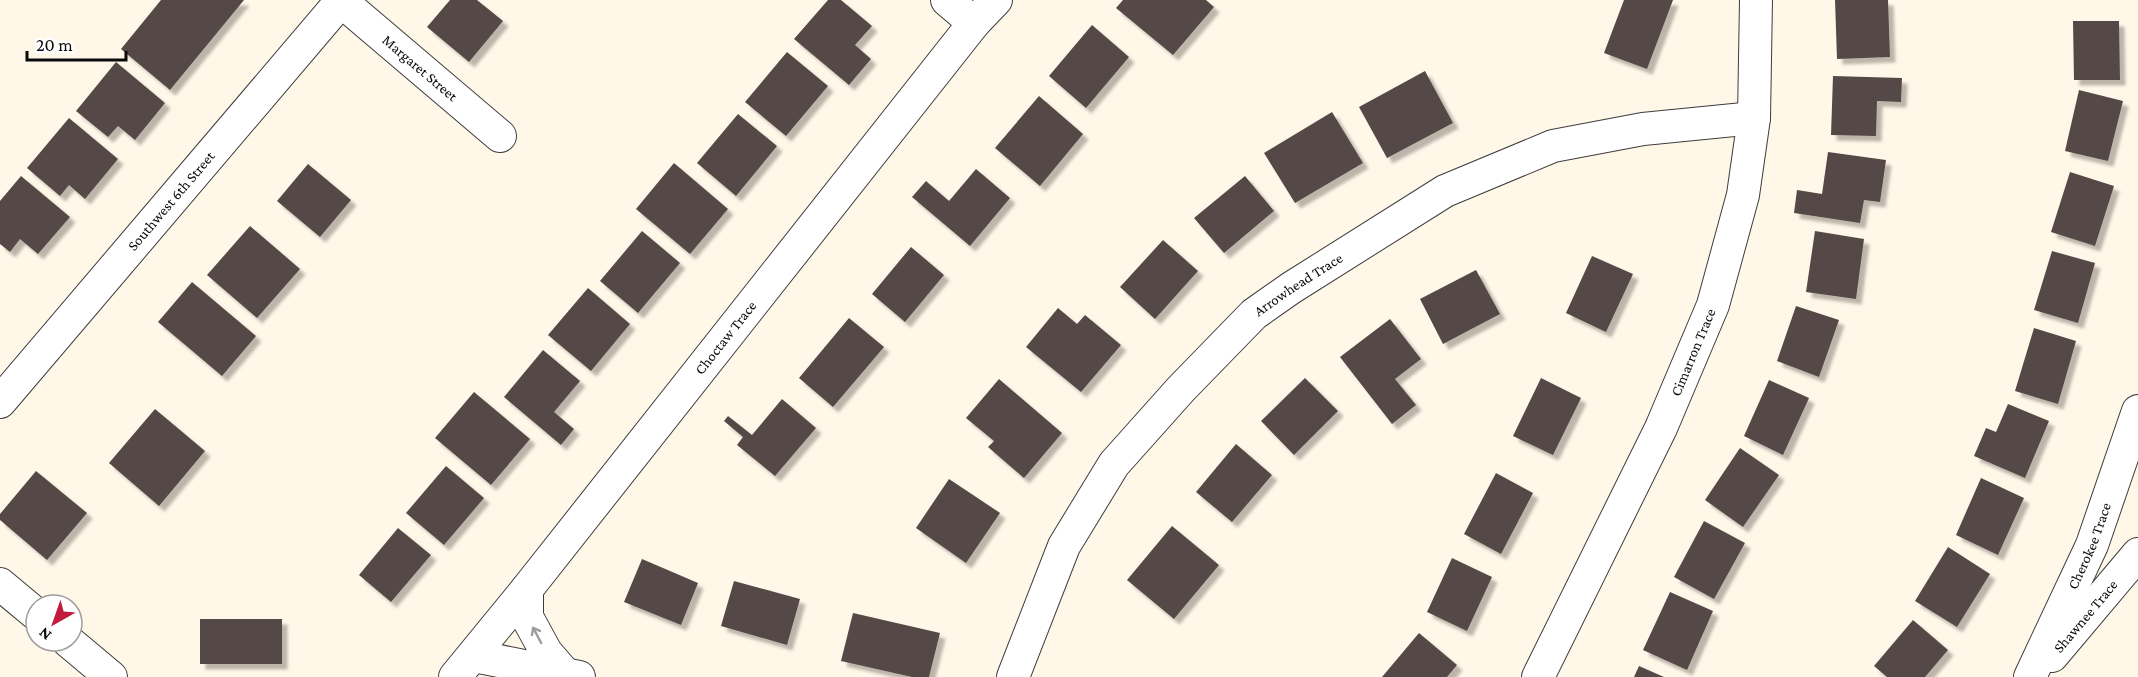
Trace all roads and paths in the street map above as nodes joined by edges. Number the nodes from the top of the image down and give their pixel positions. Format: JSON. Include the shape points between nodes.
{"nodes":[{"id":1,"x":341,"y":0,"type":"edge"},
{"id":2,"x":947,"y":0,"type":"edge"},
{"id":3,"x":996,"y":0,"type":"edge"},
{"id":4,"x":1756,"y":0,"type":"edge"},
{"id":5,"x":974,"y":23,"type":"junction"},
{"id":6,"x":1754,"y":118,"type":"junction"},
{"id":7,"x":500,"y":136,"type":"dead end"},
{"id":8,"x":0,"y":402,"type":"edge"},
{"id":9,"x":2138,"y":411,"type":"edge"},
{"id":10,"x":2138,"y":554,"type":"edge"},
{"id":11,"x":0,"y":584,"type":"edge"},
{"id":12,"x":527,"y":589,"type":"junction"},
{"id":13,"x":24,"y":604,"type":"edge"},
{"id":14,"x":82,"y":653,"type":"edge"},
{"id":15,"x":464,"y":667,"type":"edge"},
{"id":16,"x":572,"y":675,"type":"edge"},
{"id":17,"x":111,"y":677,"type":"edge"},
{"id":18,"x":1013,"y":677,"type":"edge"},
{"id":19,"x":1538,"y":677,"type":"edge"},
{"id":20,"x":2032,"y":677,"type":"edge"}],
"edges":[{"from":1,"to":7,"type":"street","name":"Margaret Street"},
{"from":1,"to":8,"type":"street","name":"Southwest 6th Street"},
{"from":2,"to":5,"type":"street"},
{"from":3,"to":5,"type":"street","name":"Choctaw Trace"},
{"from":4,"to":6,"type":"street","name":"Cimarron Trace"},
{"from":5,"to":12,"type":"street","name":"Choctaw Trace"},
{"from":6,"to":18,"type":"street","name":"Arrowhead Trace","via":[[1643,129],[1552,146],[1445,190],[1254,314],[1114,464],[1064,546]]},
{"from":6,"to":19,"type":"street","name":"Cimarron Trace","via":[[1743,195],[1713,305],[1661,428]]},
{"from":9,"to":20,"type":"street","name":"Cherokee Trace","via":[[2092,545]]},
{"from":10,"to":20,"type":"street","name":"Shawnee Trace"},
{"from":11,"to":13,"type":"street"},
{"from":12,"to":15,"type":"street","name":"Choctaw Trace"},
{"from":16,"to":12,"type":"street","one_way":true,"via":[[546,652],[527,617]]},
{"from":14,"to":17,"type":"street"},
{"from":15,"to":16,"type":"street"}]}
